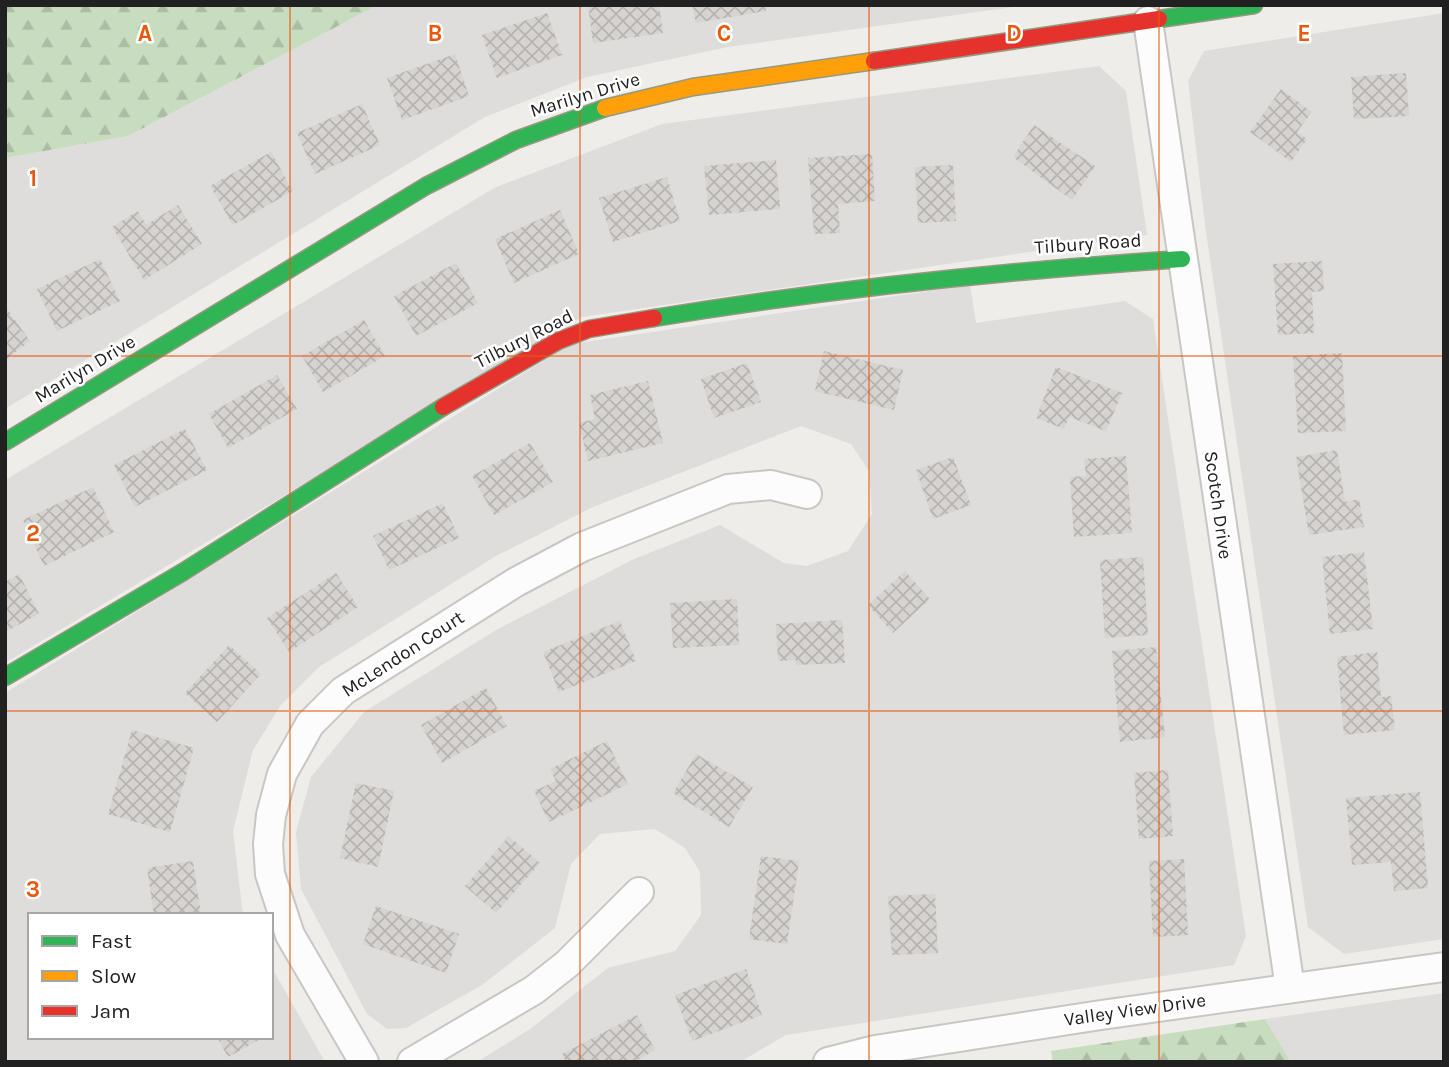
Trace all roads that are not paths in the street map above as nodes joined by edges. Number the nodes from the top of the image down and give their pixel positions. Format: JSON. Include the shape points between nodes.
{"nodes":[{"id":1,"x":1254,"y":5,"type":"edge"},
{"id":2,"x":1148,"y":21,"type":"junction"},
{"id":3,"x":1182,"y":259,"type":"junction"},
{"id":4,"x":5,"y":442,"type":"edge"},
{"id":5,"x":807,"y":494,"type":"dead end"},
{"id":6,"x":5,"y":677,"type":"edge"},
{"id":7,"x":639,"y":892,"type":"dead end"},
{"id":8,"x":1444,"y":967,"type":"edge"},
{"id":9,"x":1290,"y":988,"type":"junction"},
{"id":10,"x":364,"y":1062,"type":"edge"},
{"id":11,"x":412,"y":1062,"type":"edge"},
{"id":12,"x":828,"y":1062,"type":"edge"}],
"edges":[{"from":1,"to":2,"type":"street","name":"Marilyn Drive"},
{"from":2,"to":3,"type":"street","name":"Scotch Drive"},
{"from":2,"to":4,"type":"street","name":"Marilyn Drive","via":[[693,87],[617,104],[547,127],[426,186]]},
{"from":3,"to":6,"type":"street","name":"Tilbury Road","via":[[1009,271],[726,306],[589,329],[480,384],[183,572]]},
{"from":3,"to":9,"type":"street","name":"Scotch Drive"},
{"from":5,"to":10,"type":"street","name":"McLendon Court","via":[[771,485],[728,489],[582,547],[516,582],[343,691],[310,724],[278,788],[269,835],[270,874],[290,934]]},
{"from":7,"to":11,"type":"street","via":[[567,964],[534,990]]},
{"from":8,"to":9,"type":"street","name":"Valley View Drive"},
{"from":9,"to":12,"type":"street","name":"Valley View Drive"}]}
